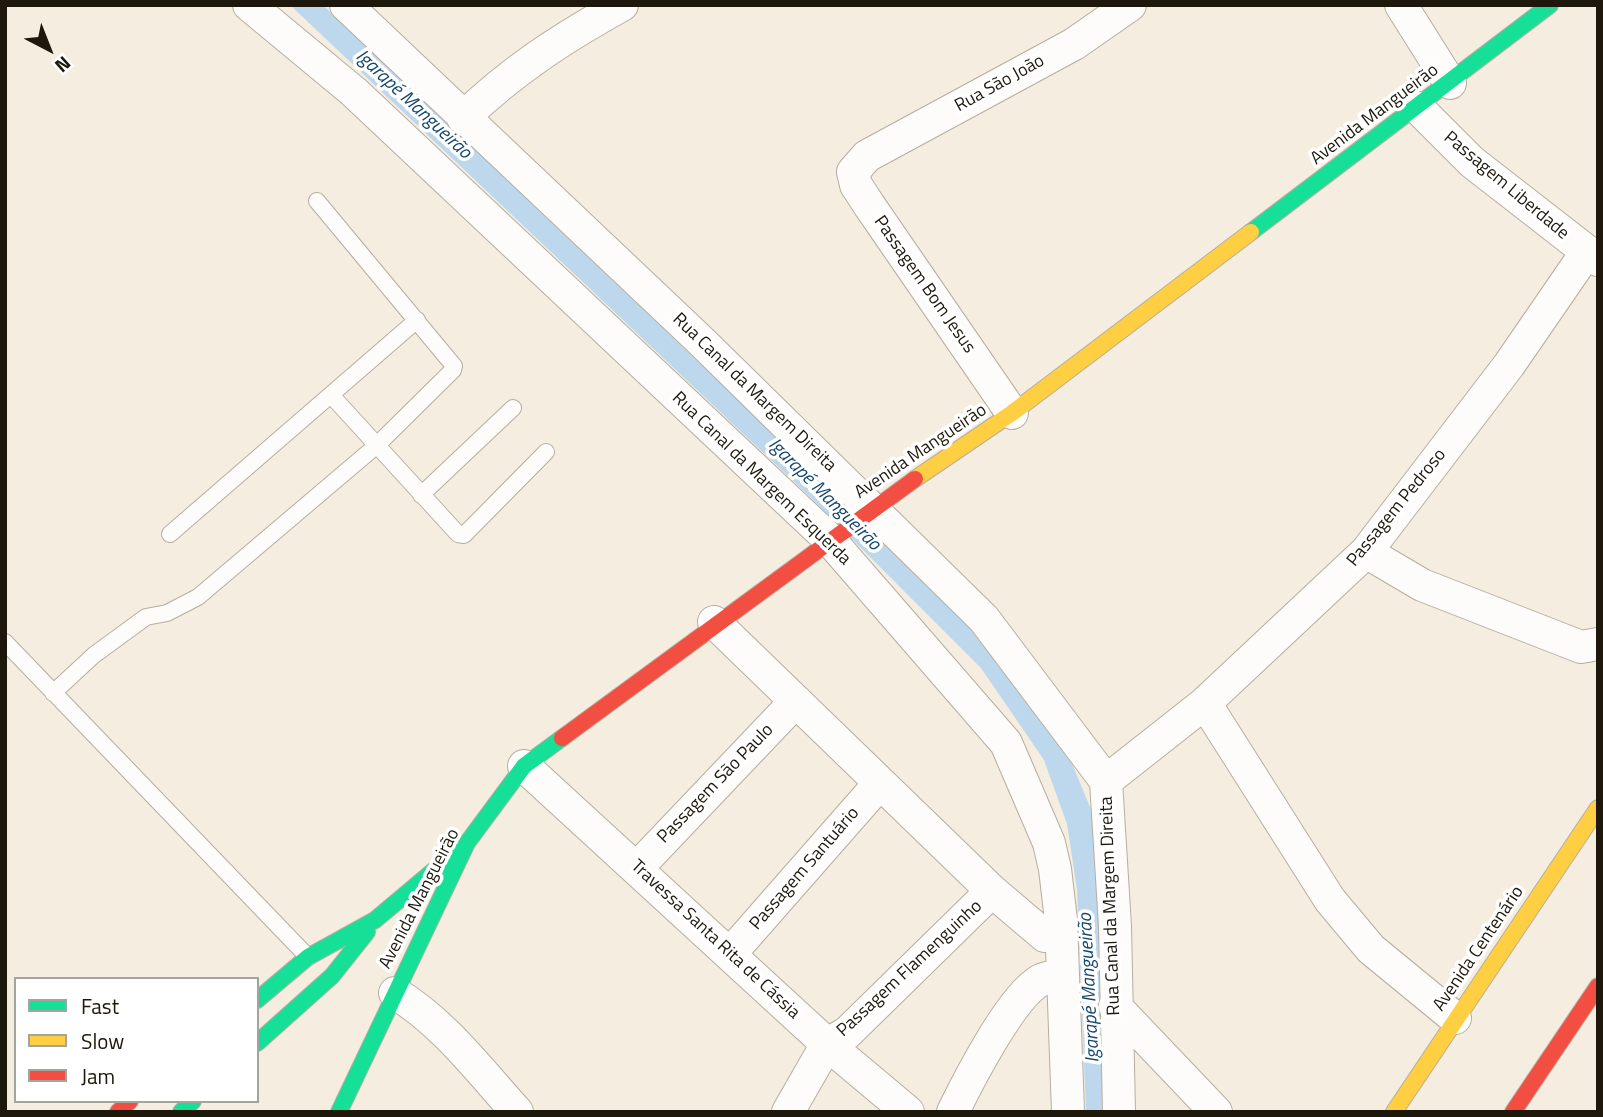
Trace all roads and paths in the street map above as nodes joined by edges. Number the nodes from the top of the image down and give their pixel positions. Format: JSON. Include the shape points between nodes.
{"nodes":[{"id":1,"x":249,"y":5,"type":"edge"},
{"id":2,"x":346,"y":5,"type":"edge"},
{"id":3,"x":622,"y":5,"type":"edge"},
{"id":4,"x":1130,"y":5,"type":"edge"},
{"id":5,"x":1401,"y":5,"type":"edge"},
{"id":6,"x":1550,"y":5,"type":"edge"},
{"id":7,"x":1450,"y":83,"type":"junction"},
{"id":8,"x":1418,"y":108,"type":"junction"},
{"id":9,"x":463,"y":118,"type":"junction"},
{"id":10,"x":867,"y":156,"type":"joint"},
{"id":11,"x":317,"y":201,"type":"dead end"},
{"id":12,"x":1592,"y":257,"type":"edge"},
{"id":13,"x":417,"y":320,"type":"junction"},
{"id":14,"x":331,"y":395,"type":"junction"},
{"id":15,"x":513,"y":408,"type":"dead end"},
{"id":16,"x":1012,"y":413,"type":"junction"},
{"id":17,"x":376,"y":446,"type":"junction"},
{"id":18,"x":546,"y":452,"type":"dead end"},
{"id":19,"x":421,"y":495,"type":"junction"},
{"id":20,"x":873,"y":507,"type":"junction"},
{"id":21,"x":170,"y":534,"type":"dead end"},
{"id":22,"x":829,"y":539,"type":"junction"},
{"id":23,"x":1366,"y":552,"type":"junction"},
{"id":24,"x":714,"y":622,"type":"junction"},
{"id":25,"x":5,"y":642,"type":"edge"},
{"id":26,"x":1598,"y":644,"type":"edge"},
{"id":27,"x":53,"y":693,"type":"junction"},
{"id":28,"x":796,"y":701,"type":"junction"},
{"id":29,"x":1205,"y":703,"type":"junction"},
{"id":30,"x":524,"y":766,"type":"junction"},
{"id":31,"x":1106,"y":781,"type":"junction"},
{"id":32,"x":880,"y":783,"type":"junction"},
{"id":33,"x":1598,"y":808,"type":"edge"},
{"id":34,"x":467,"y":843,"type":"junction"},
{"id":35,"x":637,"y":868,"type":"junction"},
{"id":36,"x":992,"y":891,"type":"junction"},
{"id":37,"x":379,"y":916,"type":"junction"},
{"id":38,"x":1060,"y":920,"type":"junction"},
{"id":39,"x":730,"y":954,"type":"junction"},
{"id":40,"x":308,"y":957,"type":"junction"},
{"id":41,"x":1063,"y":975,"type":"junction"},
{"id":42,"x":1598,"y":986,"type":"edge"},
{"id":43,"x":395,"y":993,"type":"junction"},
{"id":44,"x":259,"y":998,"type":"edge"},
{"id":45,"x":1115,"y":1006,"type":"junction"},
{"id":46,"x":1455,"y":1018,"type":"junction"},
{"id":47,"x":259,"y":1041,"type":"edge"},
{"id":48,"x":827,"y":1044,"type":"junction"},
{"id":49,"x":339,"y":1112,"type":"edge"},
{"id":50,"x":517,"y":1112,"type":"edge"},
{"id":51,"x":788,"y":1112,"type":"edge"},
{"id":52,"x":908,"y":1112,"type":"edge"},
{"id":53,"x":953,"y":1112,"type":"edge"},
{"id":54,"x":1068,"y":1112,"type":"edge"},
{"id":55,"x":1119,"y":1112,"type":"edge"},
{"id":56,"x":1216,"y":1112,"type":"edge"},
{"id":57,"x":1394,"y":1112,"type":"edge"},
{"id":58,"x":1513,"y":1112,"type":"edge"}],
"edges":[{"from":1,"to":22,"type":"street","name":"Rua Canal da Margem Esquerda","via":[[354,92]]},
{"from":2,"to":9,"type":"street","name":"Rua Canal da Margem Direita"},
{"from":3,"to":9,"type":"street","via":[[548,47]]},
{"from":4,"to":10,"type":"street","name":"Rua São João","via":[[1074,44]]},
{"from":5,"to":7,"type":"street"},
{"from":6,"to":7,"type":"street","name":"Avenida Mangueirão"},
{"from":7,"to":8,"type":"street","name":"Avenida Mangueirão"},
{"from":8,"to":12,"type":"street","name":"Passagem Liberdade","via":[[1472,162]]},
{"from":8,"to":16,"type":"street","name":"Avenida Mangueirão"},
{"from":9,"to":20,"type":"street","name":"Rua Canal da Margem Direita"},
{"from":10,"to":16,"type":"street","name":"Passagem Bom Jesus","via":[[854,168],[856,185]]},
{"from":11,"to":13,"type":"lane"},
{"from":12,"to":23,"type":"street","name":"Passagem Pedroso"},
{"from":13,"to":14,"type":"lane"},
{"from":13,"to":17,"type":"lane","via":[[454,366]]},
{"from":14,"to":17,"type":"lane"},
{"from":14,"to":21,"type":"lane"},
{"from":15,"to":19,"type":"lane"},
{"from":16,"to":20,"type":"street","name":"Avenida Mangueirão"},
{"from":17,"to":19,"type":"lane"},
{"from":17,"to":27,"type":"lane","via":[[198,597],[167,613],[146,617]]},
{"from":18,"to":19,"type":"lane","via":[[464,535],[453,532]]},
{"from":20,"to":22,"type":"street","name":"Avenida Mangueirão"},
{"from":20,"to":31,"type":"street","name":"Rua Canal da Margem Direita","via":[[984,619]]},
{"from":22,"to":24,"type":"street","name":"Avenida Mangueirão"},
{"from":22,"to":38,"type":"street","name":"Rua Canal da Margem Esquerda","via":[[1006,743],[1049,843]]},
{"from":23,"to":26,"type":"street","via":[[1422,585],[1581,646]]},
{"from":23,"to":29,"type":"street","name":"Passagem Pedroso"},
{"from":24,"to":28,"type":"street"},
{"from":24,"to":30,"type":"street","name":"Avenida Mangueirão"},
{"from":25,"to":27,"type":"lane"},
{"from":27,"to":40,"type":"lane"},
{"from":28,"to":32,"type":"street"},
{"from":28,"to":35,"type":"street","name":"Passagem São Paulo"},
{"from":29,"to":31,"type":"street","name":"Passagem Pedroso"},
{"from":29,"to":46,"type":"street","via":[[1330,901],[1371,949]]},
{"from":30,"to":34,"type":"street","name":"Avenida Mangueirão"},
{"from":30,"to":35,"type":"street","name":"Travessa Santa Rita de Cássia"},
{"from":31,"to":45,"type":"street","name":"Rua Canal da Margem Direita","via":[[1114,881]]},
{"from":32,"to":36,"type":"street"},
{"from":32,"to":39,"type":"street","name":"Passagem Santuário"},
{"from":33,"to":46,"type":"street","name":"Avenida Centenário"},
{"from":34,"to":37,"type":"street"},
{"from":34,"to":43,"type":"street","name":"Avenida Mangueirão"},
{"from":35,"to":39,"type":"street","name":"Travessa Santa Rita de Cássia"},
{"from":36,"to":38,"type":"street","via":[[1045,936]]},
{"from":36,"to":48,"type":"street","name":"Passagem Flamenguinho","via":[[848,1033]]},
{"from":37,"to":40,"type":"street"},
{"from":37,"to":47,"type":"street","via":[[332,976]]},
{"from":38,"to":41,"type":"street","name":"Rua Canal da Margem Esquerda"},
{"from":39,"to":48,"type":"street","name":"Travessa Santa Rita de Cássia"},
{"from":40,"to":44,"type":"street"},
{"from":41,"to":53,"type":"street","via":[[1041,980],[1013,1008],[984,1050]]},
{"from":41,"to":54,"type":"street","name":"Rua Canal da Margem Esquerda"},
{"from":42,"to":58,"type":"street"},
{"from":43,"to":49,"type":"street","name":"Avenida Mangueirão"},
{"from":43,"to":50,"type":"street","via":[[417,1006],[445,1033]]},
{"from":45,"to":55,"type":"street","name":"Rua Canal da Margem Direita"},
{"from":45,"to":56,"type":"street"},
{"from":46,"to":57,"type":"street","name":"Avenida Centenário"},
{"from":48,"to":51,"type":"street"},
{"from":48,"to":52,"type":"street","name":"Travessa Santa Rita de Cássia"}]}
